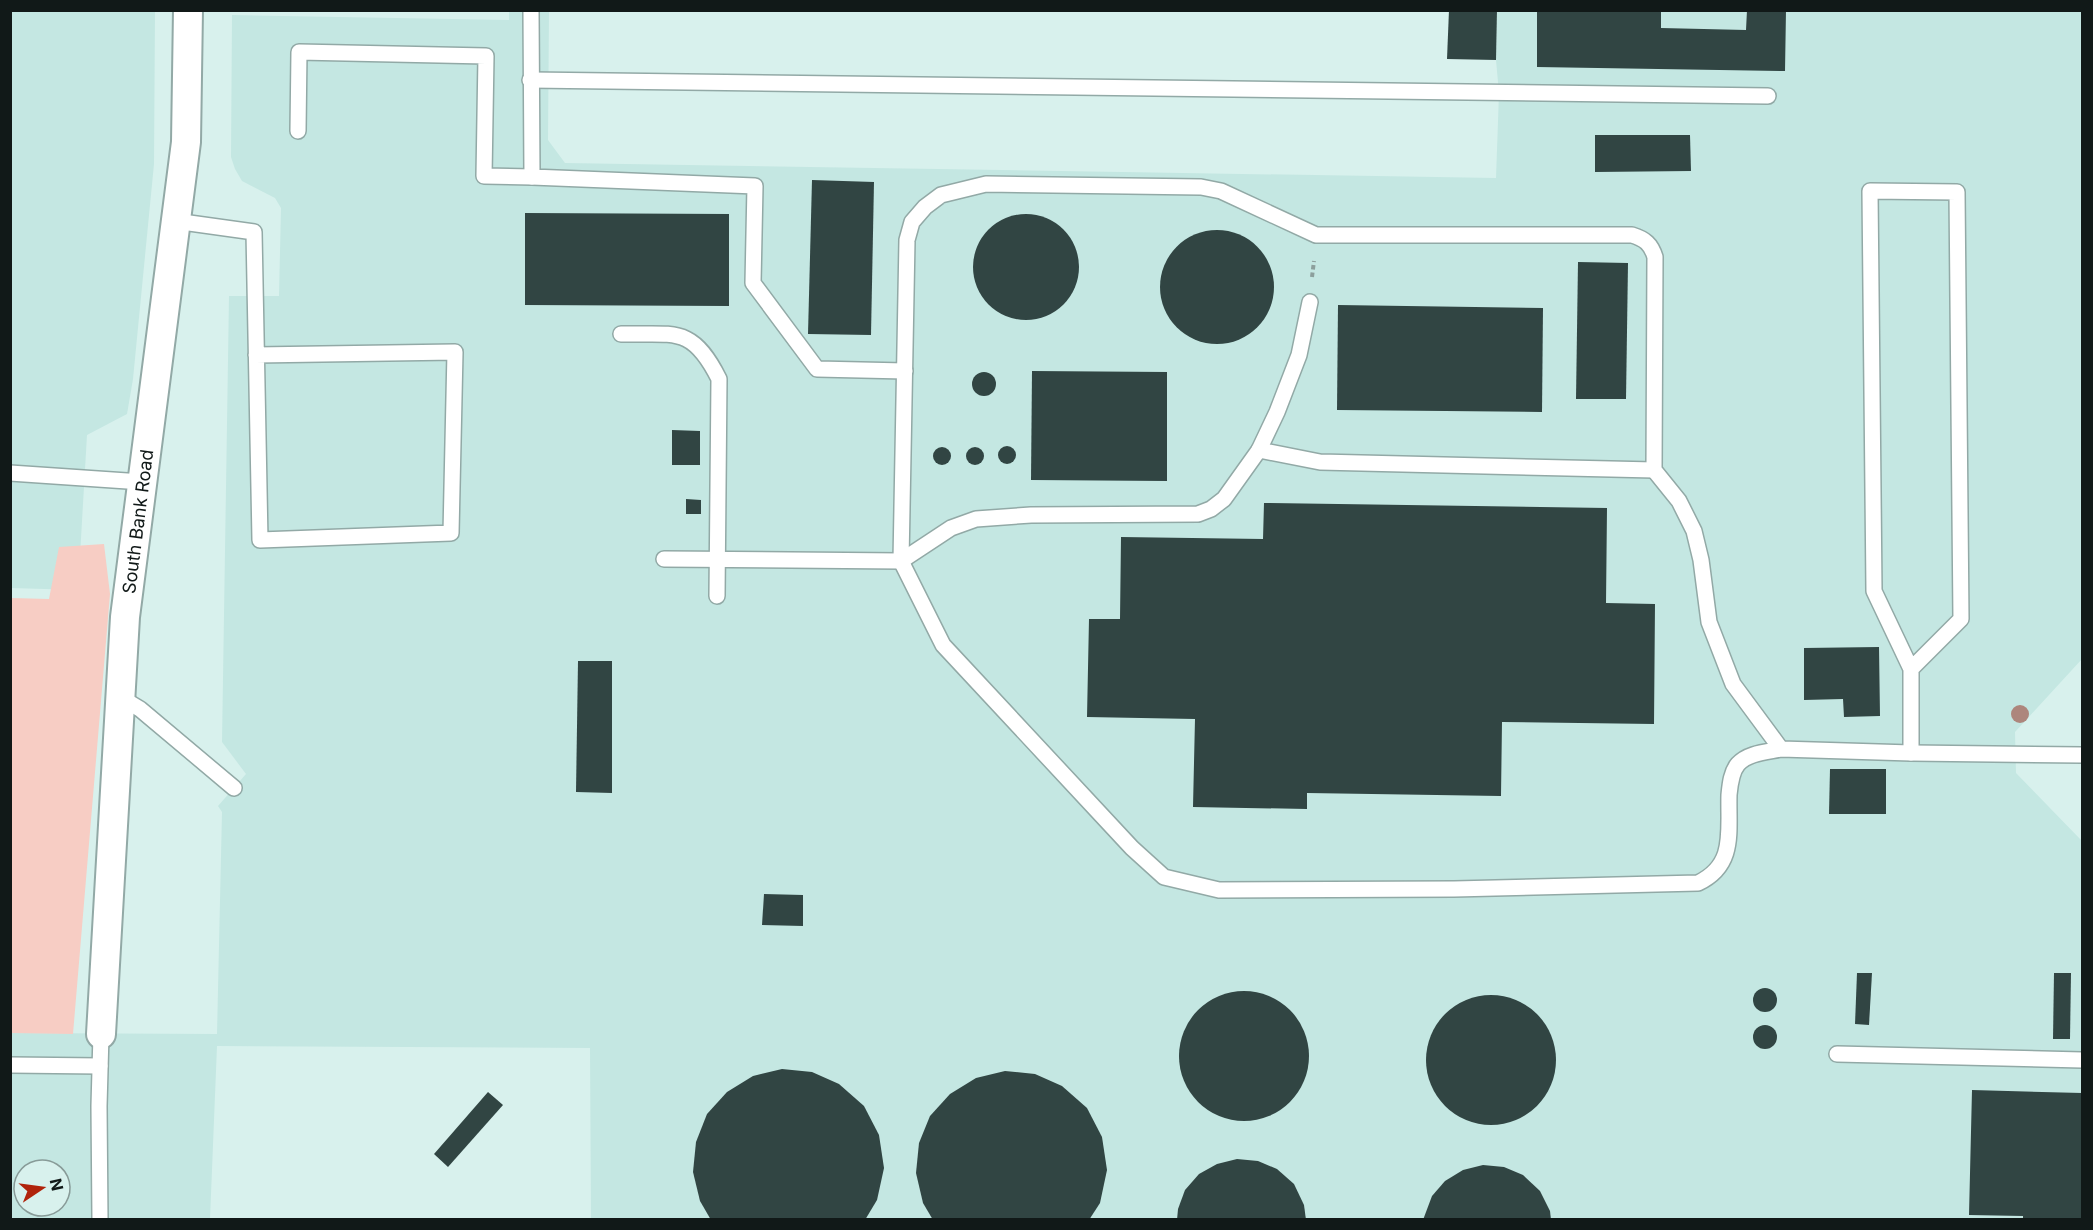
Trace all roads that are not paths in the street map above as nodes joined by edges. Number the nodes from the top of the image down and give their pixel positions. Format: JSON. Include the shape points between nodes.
{"nodes":[{"id":1,"x":188,"y":10,"type":"edge"},
{"id":2,"x":531,"y":10,"type":"edge"},
{"id":3,"x":530,"y":80,"type":"junction"},
{"id":4,"x":1768,"y":96,"type":"dead end"},
{"id":5,"x":298,"y":131,"type":"dead end"},
{"id":6,"x":532,"y":177,"type":"junction"},
{"id":7,"x":175,"y":220,"type":"junction"},
{"id":8,"x":1310,"y":302,"type":"road end"},
{"id":9,"x":621,"y":334,"type":"dead end"},
{"id":10,"x":256,"y":355,"type":"junction"},
{"id":11,"x":905,"y":371,"type":"junction"},
{"id":12,"x":1259,"y":450,"type":"junction"},
{"id":13,"x":1654,"y":470,"type":"junction"},
{"id":14,"x":10,"y":473,"type":"edge"},
{"id":15,"x":142,"y":482,"type":"junction"},
{"id":16,"x":664,"y":559,"type":"dead end"},
{"id":17,"x":718,"y":559,"type":"junction"},
{"id":18,"x":901,"y":561,"type":"junction"},
{"id":19,"x":717,"y":596,"type":"dead end"},
{"id":20,"x":1911,"y":669,"type":"junction"},
{"id":21,"x":120,"y":697,"type":"junction"},
{"id":22,"x":1781,"y":749,"type":"junction"},
{"id":23,"x":1911,"y":753,"type":"junction"},
{"id":24,"x":2082,"y":755,"type":"edge"},
{"id":25,"x":234,"y":788,"type":"dead end"},
{"id":26,"x":100,"y":1034,"type":"joint"},
{"id":27,"x":1837,"y":1054,"type":"dead end"},
{"id":28,"x":2082,"y":1060,"type":"edge"},
{"id":29,"x":10,"y":1065,"type":"edge"},
{"id":30,"x":100,"y":1066,"type":"junction"},
{"id":31,"x":100,"y":1220,"type":"edge"}],
"edges":[{"from":1,"to":7,"type":"street","name":"South Bank Road","via":[[186,142]]},
{"from":2,"to":3,"type":"lane"},
{"from":3,"to":4,"type":"lane"},
{"from":3,"to":6,"type":"lane"},
{"from":5,"to":6,"type":"lane","via":[[299,52],[486,56],[484,176]]},
{"from":6,"to":11,"type":"lane","via":[[755,186],[753,282],[817,369]]},
{"from":7,"to":10,"type":"lane","via":[[254,232]]},
{"from":7,"to":15,"type":"street","name":"South Bank Road"},
{"from":8,"to":12,"type":"lane","via":[[1299,356]]},
{"from":9,"to":17,"type":"lane","via":[[679,335],[708,356],[719,379]]},
{"from":10,"to":10,"type":"lane","via":[[260,540],[451,533],[455,352]]},
{"from":11,"to":13,"type":"lane","via":[[908,240],[912,222],[941,195],[986,184],[1201,187],[1221,191],[1316,235],[1632,236],[1652,246],[1655,257]]},
{"from":11,"to":18,"type":"lane"},
{"from":12,"to":13,"type":"lane","via":[[1320,462]]},
{"from":12,"to":18,"type":"lane","via":[[1224,499],[1198,514],[976,519],[951,528]]},
{"from":13,"to":22,"type":"lane","via":[[1679,501],[1694,531],[1709,622],[1733,684]]},
{"from":14,"to":15,"type":"lane"},
{"from":15,"to":21,"type":"street","name":"South Bank Road","via":[[125,617]]},
{"from":16,"to":17,"type":"lane"},
{"from":17,"to":18,"type":"lane"},
{"from":17,"to":19,"type":"lane"},
{"from":18,"to":22,"type":"lane","via":[[943,645],[1132,848],[1164,877],[1219,890],[1698,884],[1712,877],[1724,863],[1730,782],[1737,765],[1747,758]]},
{"from":20,"to":20,"type":"lane","via":[[1874,591],[1870,191],[1957,192],[1961,618]]},
{"from":20,"to":23,"type":"lane"},
{"from":21,"to":25,"type":"lane","via":[[140,709]]},
{"from":21,"to":26,"type":"street","name":"South Bank Road"},
{"from":22,"to":23,"type":"lane"},
{"from":23,"to":24,"type":"lane"},
{"from":26,"to":30,"type":"lane"},
{"from":27,"to":28,"type":"lane"},
{"from":29,"to":30,"type":"lane"},
{"from":30,"to":31,"type":"lane"}]}
